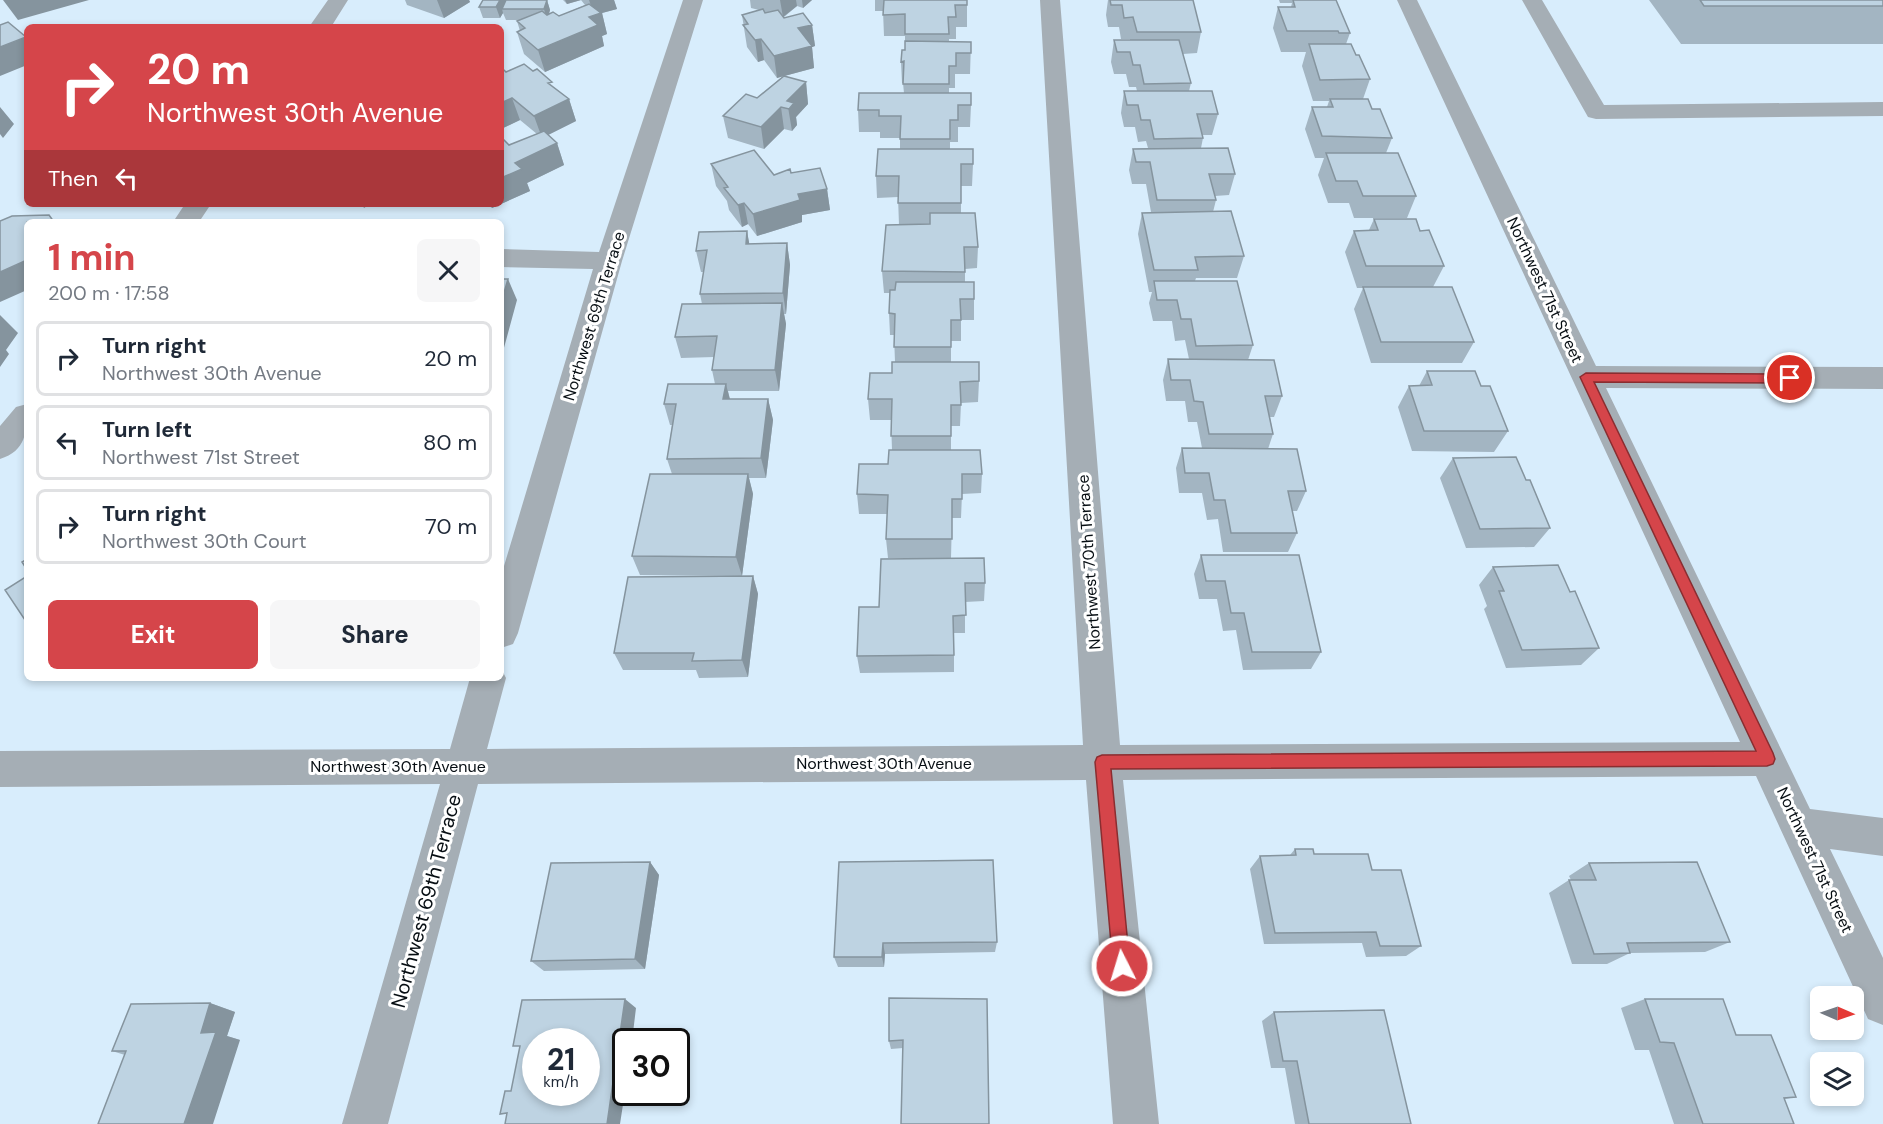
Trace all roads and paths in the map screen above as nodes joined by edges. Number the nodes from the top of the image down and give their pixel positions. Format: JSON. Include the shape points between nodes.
{"nodes":[{"id":1,"x":338,"y":0,"type":"edge"},
{"id":2,"x":693,"y":0,"type":"edge"},
{"id":3,"x":1050,"y":0,"type":"edge"},
{"id":4,"x":1407,"y":0,"type":"edge"},
{"id":5,"x":1532,"y":0,"type":"edge"},
{"id":6,"x":322,"y":24,"type":"edge"},
{"id":7,"x":1883,"y":109,"type":"edge"},
{"id":8,"x":504,"y":258,"type":"edge"},
{"id":9,"x":609,"y":261,"type":"junction"},
{"id":10,"x":1586,"y":377,"type":"junction"},
{"id":11,"x":1883,"y":378,"type":"edge"},
{"id":12,"x":24,"y":419,"type":"edge"},
{"id":13,"x":0,"y":447,"type":"edge"},
{"id":14,"x":504,"y":623,"type":"edge"},
{"id":15,"x":487,"y":681,"type":"edge"},
{"id":16,"x":1767,"y":759,"type":"junction"},
{"id":17,"x":1102,"y":762,"type":"junction"},
{"id":18,"x":462,"y":766,"type":"junction"},
{"id":19,"x":0,"y":769,"type":"edge"},
{"id":20,"x":1799,"y":826,"type":"junction"},
{"id":21,"x":1883,"y":837,"type":"edge"},
{"id":22,"x":1883,"y":1004,"type":"edge"},
{"id":23,"x":365,"y":1124,"type":"edge"},
{"id":24,"x":1137,"y":1124,"type":"edge"}],
"edges":[{"from":1,"to":6,"type":"street"},
{"from":2,"to":9,"type":"street","name":"Northwest 69th Terrace"},
{"from":3,"to":17,"type":"street","name":"Northwest 70th Terrace"},
{"from":4,"to":10,"type":"street","name":"Northwest 71st Street"},
{"from":5,"to":7,"type":"street","via":[[1596,112]]},
{"from":8,"to":9,"type":"street"},
{"from":9,"to":14,"type":"street","name":"Northwest 69th Terrace"},
{"from":10,"to":11,"type":"street"},
{"from":10,"to":16,"type":"street","name":"Northwest 71st Street"},
{"from":12,"to":13,"type":"street"},
{"from":15,"to":18,"type":"street","name":"Northwest 69th Terrace"},
{"from":16,"to":17,"type":"street","name":"Northwest 30th Avenue"},
{"from":16,"to":20,"type":"street","name":"Northwest 71st Street"},
{"from":17,"to":18,"type":"street","name":"Northwest 30th Avenue"},
{"from":17,"to":24,"type":"street","name":"Northwest 70th Terrace"},
{"from":18,"to":19,"type":"street","name":"Northwest 30th Avenue"},
{"from":18,"to":23,"type":"street","name":"Northwest 69th Terrace"},
{"from":20,"to":21,"type":"street"},
{"from":20,"to":22,"type":"street","name":"Northwest 71st Street"}]}
